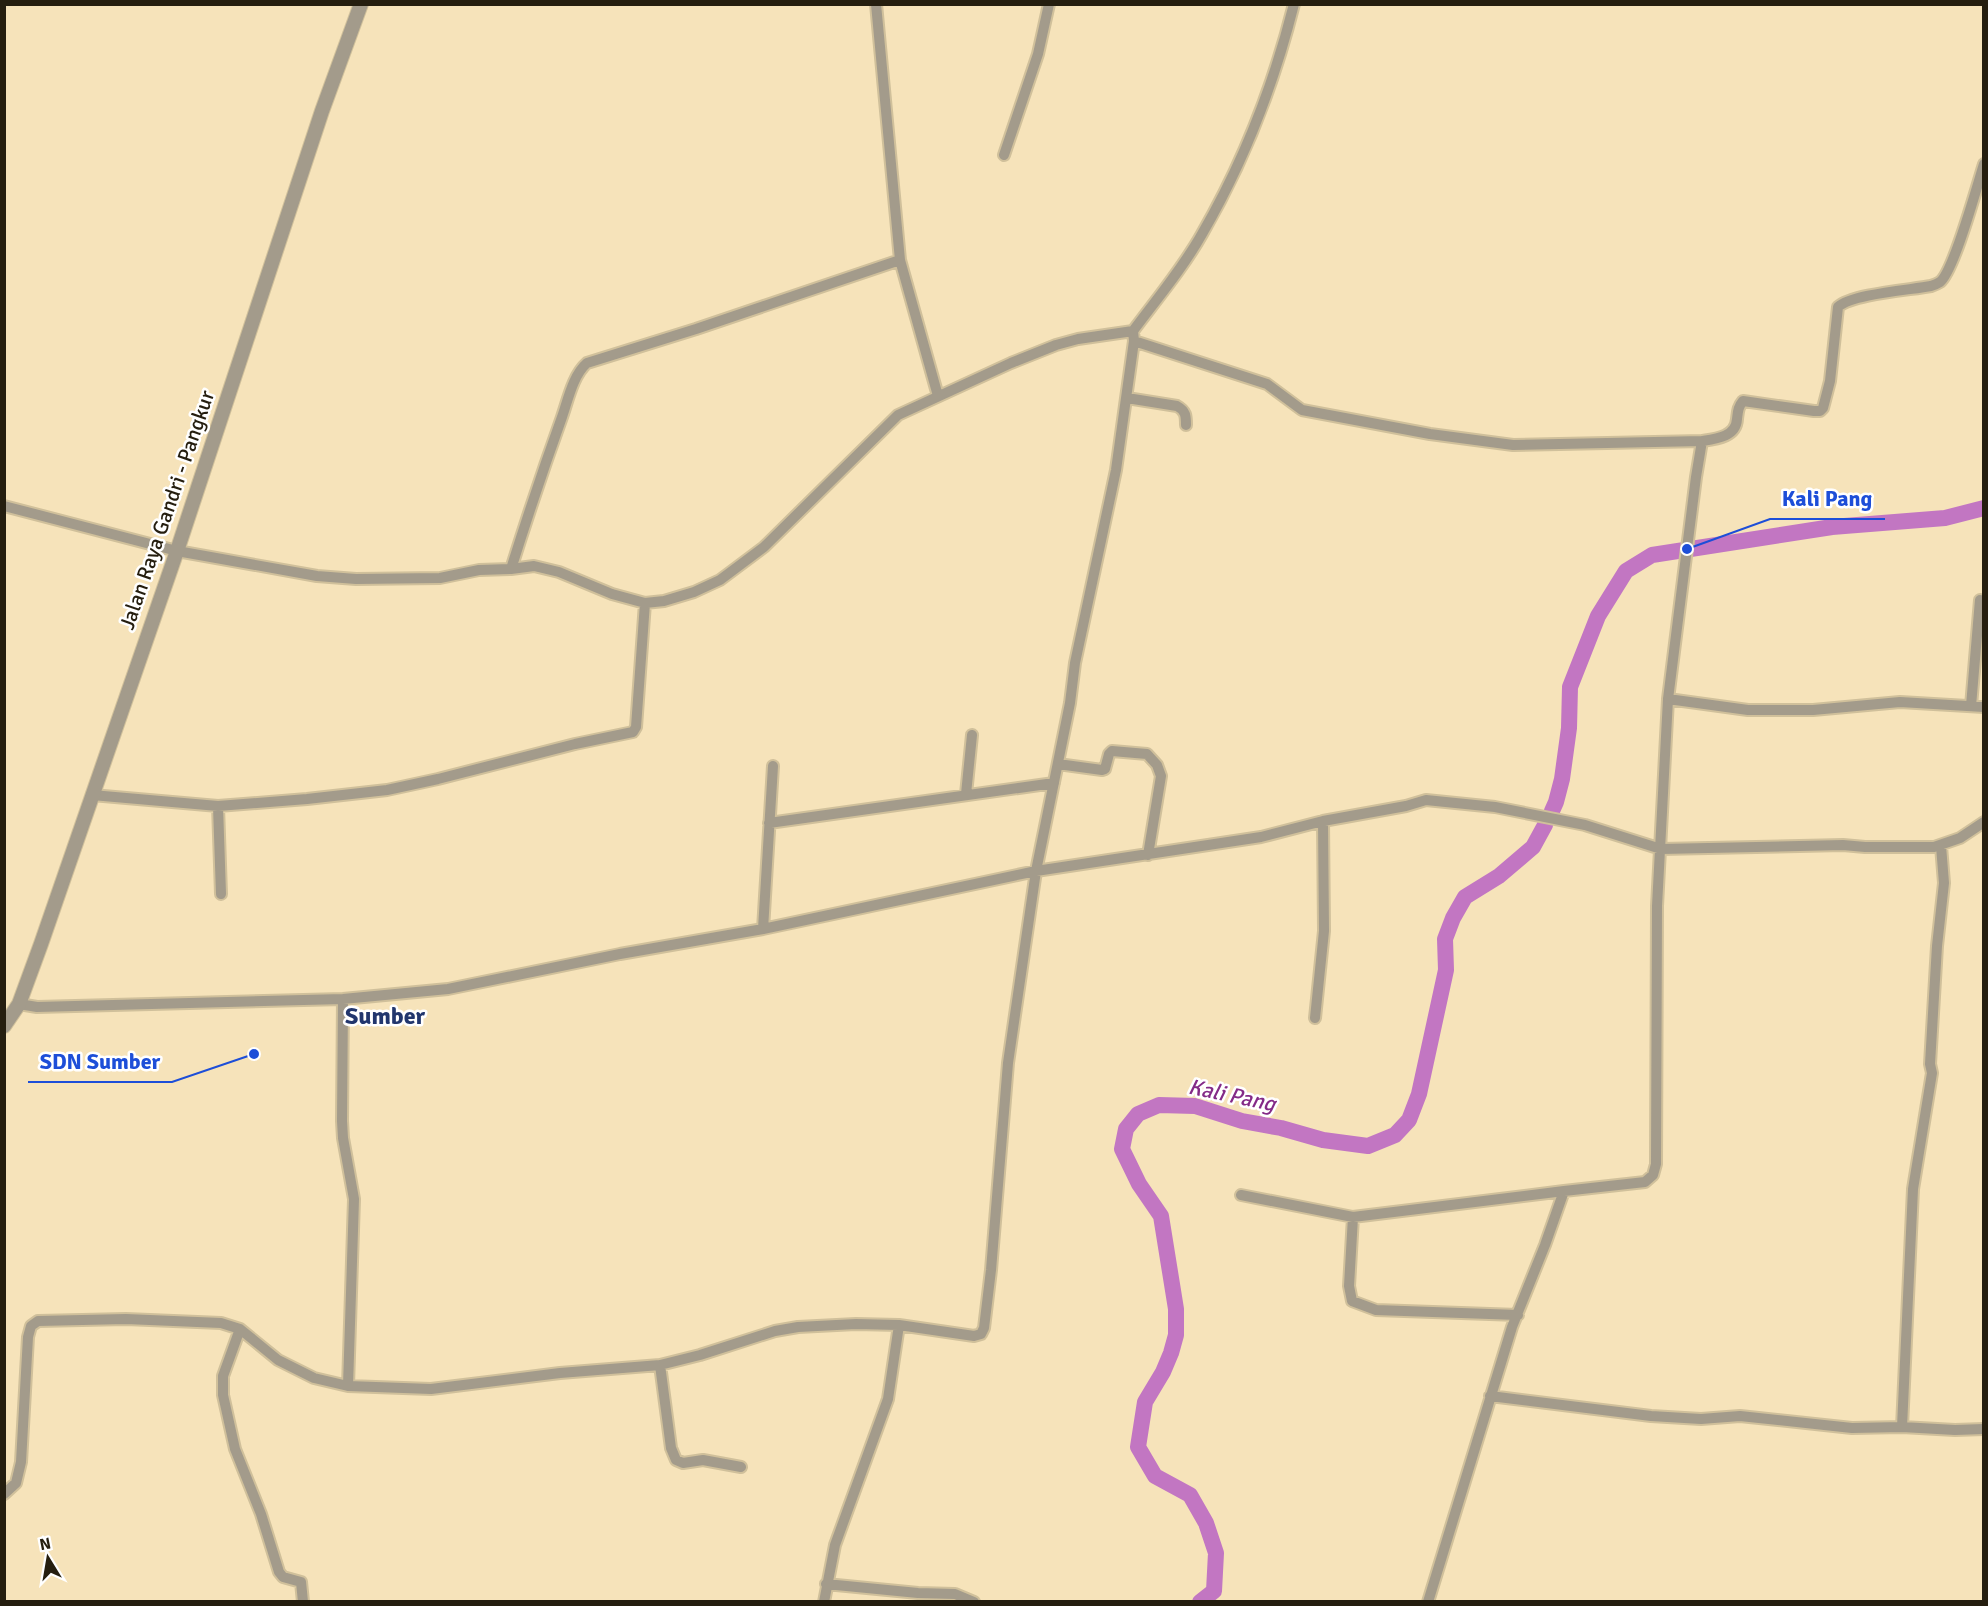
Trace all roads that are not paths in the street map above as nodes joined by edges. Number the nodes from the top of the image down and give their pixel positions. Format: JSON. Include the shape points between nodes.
{"nodes":[{"id":1,"x":361,"y":4,"type":"edge"},
{"id":2,"x":876,"y":4,"type":"edge"},
{"id":3,"x":1048,"y":4,"type":"edge"},
{"id":4,"x":1294,"y":4,"type":"edge"},
{"id":5,"x":1005,"y":155,"type":"dead end"},
{"id":6,"x":1983,"y":164,"type":"edge"},
{"id":7,"x":902,"y":265,"type":"junction"},
{"id":8,"x":1134,"y":336,"type":"junction"},
{"id":9,"x":938,"y":396,"type":"junction"},
{"id":10,"x":1127,"y":398,"type":"junction"},
{"id":11,"x":1186,"y":425,"type":"dead end"},
{"id":12,"x":1702,"y":441,"type":"junction"},
{"id":13,"x":4,"y":506,"type":"edge"},
{"id":14,"x":177,"y":552,"type":"junction"},
{"id":15,"x":511,"y":569,"type":"junction"},
{"id":16,"x":1980,"y":600,"type":"dead end"},
{"id":17,"x":645,"y":603,"type":"junction"},
{"id":18,"x":1668,"y":699,"type":"junction"},
{"id":19,"x":1971,"y":706,"type":"junction"},
{"id":20,"x":1983,"y":707,"type":"edge"},
{"id":21,"x":972,"y":735,"type":"dead end"},
{"id":22,"x":1058,"y":764,"type":"junction"},
{"id":23,"x":773,"y":766,"type":"dead end"},
{"id":24,"x":1054,"y":783,"type":"junction"},
{"id":25,"x":966,"y":794,"type":"junction"},
{"id":26,"x":92,"y":795,"type":"junction"},
{"id":27,"x":218,"y":806,"type":"junction"},
{"id":28,"x":1323,"y":821,"type":"junction"},
{"id":29,"x":1983,"y":822,"type":"edge"},
{"id":30,"x":769,"y":823,"type":"junction"},
{"id":31,"x":1941,"y":846,"type":"junction"},
{"id":32,"x":1660,"y":849,"type":"junction"},
{"id":33,"x":1148,"y":855,"type":"junction"},
{"id":34,"x":1036,"y":871,"type":"junction"},
{"id":35,"x":221,"y":894,"type":"dead end"},
{"id":36,"x":763,"y":929,"type":"junction"},
{"id":37,"x":343,"y":999,"type":"junction"},
{"id":38,"x":19,"y":1004,"type":"junction"},
{"id":39,"x":1315,"y":1018,"type":"dead end"},
{"id":40,"x":4,"y":1026,"type":"edge"},
{"id":41,"x":1564,"y":1191,"type":"junction"},
{"id":42,"x":1241,"y":1195,"type":"dead end"},
{"id":43,"x":1353,"y":1217,"type":"junction"},
{"id":44,"x":1518,"y":1315,"type":"junction"},
{"id":45,"x":899,"y":1325,"type":"junction"},
{"id":46,"x":240,"y":1329,"type":"junction"},
{"id":47,"x":660,"y":1365,"type":"junction"},
{"id":48,"x":348,"y":1386,"type":"junction"},
{"id":49,"x":1491,"y":1396,"type":"junction"},
{"id":50,"x":1902,"y":1427,"type":"junction"},
{"id":51,"x":1983,"y":1429,"type":"edge"},
{"id":52,"x":741,"y":1467,"type":"dead end"},
{"id":53,"x":4,"y":1494,"type":"edge"},
{"id":54,"x":826,"y":1584,"type":"junction"},
{"id":55,"x":303,"y":1602,"type":"edge"},
{"id":56,"x":824,"y":1602,"type":"edge"},
{"id":57,"x":974,"y":1602,"type":"edge"},
{"id":58,"x":1428,"y":1602,"type":"edge"}],
"edges":[{"from":1,"to":14,"type":"street","name":"Jalan Raya Gandri - Pangkur"},
{"from":2,"to":7,"type":"street"},
{"from":3,"to":5,"type":"street","via":[[1038,54]]},
{"from":4,"to":8,"type":"street","via":[[1278,63],[1249,138],[1213,214]]},
{"from":6,"to":12,"type":"street","via":[[1958,246],[1941,282],[1843,302],[1838,307],[1823,408],[1814,411],[1743,401],[1734,430],[1726,436]]},
{"from":7,"to":9,"type":"street"},
{"from":7,"to":15,"type":"street","via":[[587,363],[567,402]]},
{"from":8,"to":9,"type":"street","via":[[1078,339],[1056,345]]},
{"from":8,"to":10,"type":"street"},
{"from":8,"to":12,"type":"street","via":[[1267,384],[1302,410],[1430,434],[1523,446]]},
{"from":9,"to":17,"type":"street","via":[[898,416],[764,546],[720,580],[694,592]]},
{"from":10,"to":11,"type":"street","via":[[1177,406],[1186,414]]},
{"from":10,"to":22,"type":"street"},
{"from":12,"to":18,"type":"street"},
{"from":13,"to":14,"type":"street"},
{"from":14,"to":15,"type":"street","via":[[356,579],[440,578],[478,570]]},
{"from":14,"to":26,"type":"street","name":"Jalan Raya Gandri - Pangkur"},
{"from":15,"to":17,"type":"street","via":[[534,566],[559,572]]},
{"from":16,"to":19,"type":"street"},
{"from":17,"to":27,"type":"street","via":[[633,732],[387,790]]},
{"from":18,"to":19,"type":"street","via":[[1748,710],[1813,710],[1900,702]]},
{"from":18,"to":32,"type":"street"},
{"from":19,"to":20,"type":"street"},
{"from":21,"to":25,"type":"street"},
{"from":22,"to":24,"type":"street"},
{"from":22,"to":33,"type":"street","via":[[1102,770],[1112,751],[1147,754],[1152,758],[1161,776]]},
{"from":23,"to":30,"type":"street"},
{"from":24,"to":25,"type":"street"},
{"from":24,"to":34,"type":"street"},
{"from":25,"to":30,"type":"street"},
{"from":26,"to":27,"type":"street"},
{"from":26,"to":38,"type":"street","name":"Jalan Raya Gandri - Pangkur"},
{"from":27,"to":35,"type":"street"},
{"from":28,"to":32,"type":"street","via":[[1426,800],[1495,807],[1585,825]]},
{"from":28,"to":33,"type":"street","via":[[1261,837]]},
{"from":28,"to":39,"type":"street","via":[[1324,931]]},
{"from":29,"to":31,"type":"street"},
{"from":30,"to":36,"type":"street"},
{"from":31,"to":32,"type":"street"},
{"from":31,"to":50,"type":"street","via":[[1944,884],[1937,946],[1932,1073],[1913,1189]]},
{"from":32,"to":41,"type":"street","via":[[1656,1164],[1650,1180],[1638,1184]]},
{"from":33,"to":34,"type":"street"},
{"from":34,"to":36,"type":"street"},
{"from":34,"to":45,"type":"street","via":[[1008,1063],[984,1328],[974,1336]]},
{"from":36,"to":37,"type":"street","via":[[448,989]]},
{"from":37,"to":38,"type":"street","via":[[37,1007]]},
{"from":37,"to":48,"type":"street","via":[[342,1121],[354,1199]]},
{"from":38,"to":40,"type":"street","name":"Jalan Raya Gandri - Pangkur"},
{"from":41,"to":43,"type":"street"},
{"from":41,"to":44,"type":"street"},
{"from":42,"to":43,"type":"street"},
{"from":43,"to":44,"type":"street","via":[[1349,1286],[1352,1301],[1376,1310]]},
{"from":44,"to":49,"type":"street"},
{"from":45,"to":47,"type":"street","via":[[798,1327]]},
{"from":45,"to":54,"type":"street","via":[[888,1399],[835,1545]]},
{"from":46,"to":48,"type":"street","via":[[278,1360],[314,1378]]},
{"from":46,"to":53,"type":"street","via":[[221,1323],[176,1320],[35,1322],[28,1337],[19,1476]]},
{"from":46,"to":55,"type":"street","via":[[223,1376],[227,1415],[235,1449],[279,1572],[301,1582]]},
{"from":47,"to":48,"type":"street","via":[[560,1372],[431,1389]]},
{"from":47,"to":52,"type":"street","via":[[676,1461],[704,1460]]},
{"from":49,"to":50,"type":"street","via":[[1651,1416],[1740,1416],[1852,1428]]},
{"from":49,"to":58,"type":"street"},
{"from":50,"to":51,"type":"street"},
{"from":54,"to":56,"type":"street"},
{"from":54,"to":57,"type":"street","via":[[955,1594]]}]}
